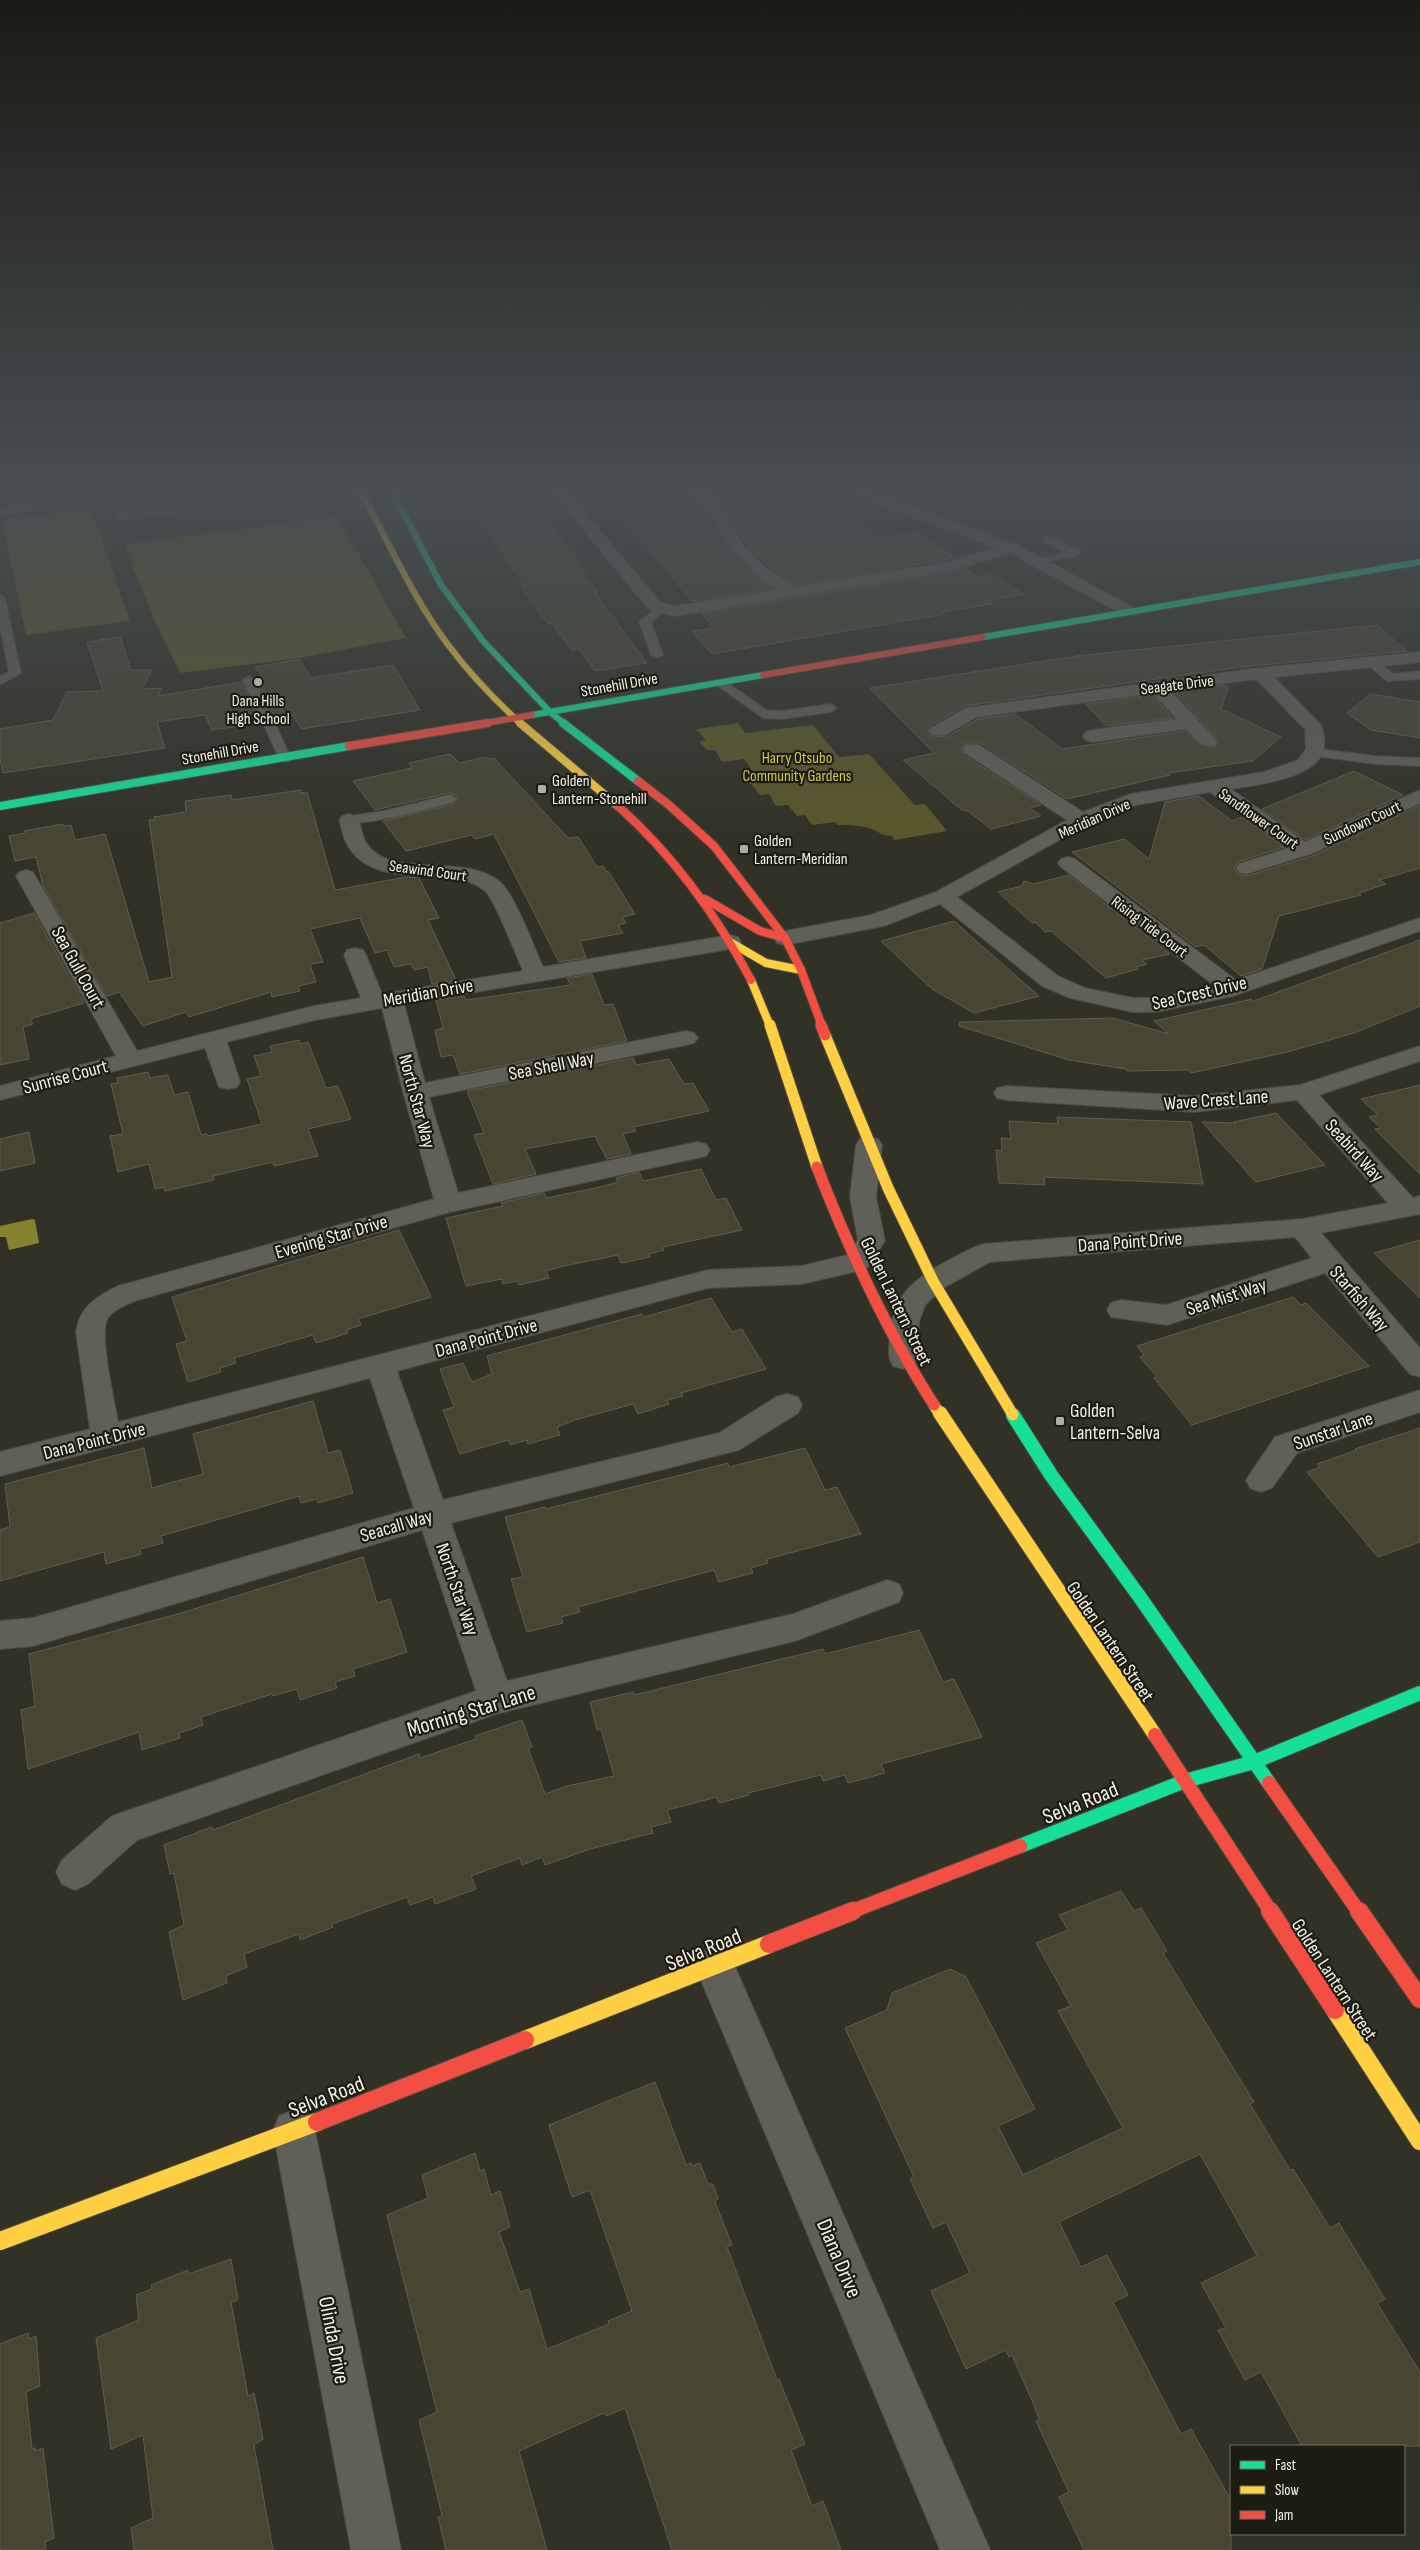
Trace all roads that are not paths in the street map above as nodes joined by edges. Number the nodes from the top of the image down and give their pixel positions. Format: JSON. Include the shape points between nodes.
{"nodes":[{"id":1,"x":2,"y":606,"type":"edge"},
{"id":2,"x":423,"y":606,"type":"edge"},
{"id":3,"x":457,"y":606,"type":"edge"},
{"id":4,"x":657,"y":606,"type":"edge"},
{"id":5,"x":696,"y":606,"type":"edge"},
{"id":6,"x":1119,"y":606,"type":"edge"},
{"id":7,"x":1165,"y":606,"type":"edge"},
{"id":8,"x":668,"y":610,"type":"junction"},
{"id":9,"x":1130,"y":612,"type":"junction"},
{"id":10,"x":657,"y":655,"type":"dead end"},
{"id":11,"x":1420,"y":657,"type":"edge"},
{"id":12,"x":1371,"y":662,"type":"junction"},
{"id":13,"x":1260,"y":673,"type":"junction"},
{"id":14,"x":1420,"y":675,"type":"edge"},
{"id":15,"x":249,"y":680,"type":"dead end"},
{"id":16,"x":0,"y":681,"type":"edge"},
{"id":17,"x":722,"y":683,"type":"junction"},
{"id":18,"x":1156,"y":686,"type":"junction"},
{"id":19,"x":831,"y":708,"type":"dead end"},
{"id":20,"x":551,"y":713,"type":"junction"},
{"id":21,"x":514,"y":719,"type":"junction"},
{"id":22,"x":1189,"y":723,"type":"junction"},
{"id":23,"x":939,"y":731,"type":"dead end"},
{"id":24,"x":1092,"y":736,"type":"dead end"},
{"id":25,"x":1208,"y":741,"type":"dead end"},
{"id":26,"x":972,"y":749,"type":"dead end"},
{"id":27,"x":1312,"y":752,"type":"junction"},
{"id":28,"x":285,"y":758,"type":"junction"},
{"id":29,"x":1420,"y":762,"type":"edge"},
{"id":30,"x":1214,"y":786,"type":"junction"},
{"id":31,"x":1420,"y":796,"type":"edge"},
{"id":32,"x":449,"y":799,"type":"dead end"},
{"id":33,"x":0,"y":806,"type":"edge"},
{"id":34,"x":349,"y":820,"type":"joint"},
{"id":35,"x":1081,"y":820,"type":"junction"},
{"id":36,"x":1304,"y":850,"type":"junction"},
{"id":37,"x":1068,"y":864,"type":"dead end"},
{"id":38,"x":1246,"y":868,"type":"dead end"},
{"id":39,"x":26,"y":876,"type":"dead end"},
{"id":40,"x":943,"y":896,"type":"junction"},
{"id":41,"x":704,"y":899,"type":"junction"},
{"id":42,"x":1420,"y":924,"type":"edge"},
{"id":43,"x":785,"y":938,"type":"junction"},
{"id":44,"x":730,"y":942,"type":"junction"},
{"id":45,"x":355,"y":955,"type":"dead end"},
{"id":46,"x":801,"y":970,"type":"junction"},
{"id":47,"x":535,"y":973,"type":"junction"},
{"id":48,"x":1232,"y":988,"type":"junction"},
{"id":49,"x":382,"y":1000,"type":"junction"},
{"id":50,"x":213,"y":1037,"type":"junction"},
{"id":51,"x":686,"y":1038,"type":"dead end"},
{"id":52,"x":1420,"y":1053,"type":"edge"},
{"id":53,"x":130,"y":1059,"type":"junction"},
{"id":54,"x":228,"y":1082,"type":"dead end"},
{"id":55,"x":415,"y":1092,"type":"junction"},
{"id":56,"x":1303,"y":1092,"type":"junction"},
{"id":57,"x":0,"y":1093,"type":"edge"},
{"id":58,"x":1006,"y":1093,"type":"dead end"},
{"id":59,"x":869,"y":1145,"type":"junction"},
{"id":60,"x":697,"y":1150,"type":"dead end"},
{"id":61,"x":448,"y":1204,"type":"junction"},
{"id":62,"x":1414,"y":1206,"type":"edge"},
{"id":63,"x":1302,"y":1228,"type":"junction"},
{"id":64,"x":856,"y":1262,"type":"junction"},
{"id":65,"x":1329,"y":1262,"type":"junction"},
{"id":66,"x":933,"y":1280,"type":"junction"},
{"id":67,"x":1121,"y":1310,"type":"dead end"},
{"id":68,"x":903,"y":1359,"type":"junction"},
{"id":69,"x":380,"y":1365,"type":"junction"},
{"id":70,"x":1420,"y":1367,"type":"edge"},
{"id":71,"x":1420,"y":1401,"type":"edge"},
{"id":72,"x":787,"y":1405,"type":"dead end"},
{"id":73,"x":106,"y":1437,"type":"junction"},
{"id":74,"x":0,"y":1464,"type":"edge"},
{"id":75,"x":1261,"y":1480,"type":"dead end"},
{"id":76,"x":432,"y":1514,"type":"junction"},
{"id":77,"x":887,"y":1593,"type":"dead end"},
{"id":78,"x":0,"y":1635,"type":"edge"},
{"id":79,"x":1420,"y":1693,"type":"edge"},
{"id":80,"x":496,"y":1699,"type":"junction"},
{"id":81,"x":1254,"y":1762,"type":"junction"},
{"id":82,"x":1185,"y":1781,"type":"junction"},
{"id":83,"x":75,"y":1872,"type":"dead end"},
{"id":84,"x":715,"y":1966,"type":"junction"},
{"id":85,"x":1420,"y":1999,"type":"edge"},
{"id":86,"x":294,"y":2131,"type":"junction"},
{"id":87,"x":1420,"y":2141,"type":"edge"},
{"id":88,"x":0,"y":2240,"type":"edge"},
{"id":89,"x":376,"y":2550,"type":"edge"},
{"id":90,"x":965,"y":2550,"type":"edge"}],
"edges":[{"from":1,"to":16,"type":"lane","via":[[15,673]]},
{"from":2,"to":21,"type":"main road","name":"Golden Lantern Street","via":[[442,637],[481,686]]},
{"from":3,"to":20,"type":"main road","via":[[483,641]]},
{"from":4,"to":8,"type":"street"},
{"from":5,"to":8,"type":"street"},
{"from":6,"to":9,"type":"street"},
{"from":7,"to":9,"type":"main road","name":"Stonehill Drive"},
{"from":8,"to":10,"type":"lane","via":[[645,622]]},
{"from":9,"to":17,"type":"main road","name":"Stonehill Drive"},
{"from":11,"to":12,"type":"street","name":"Seagate Drive"},
{"from":12,"to":13,"type":"street","name":"Seagate Drive"},
{"from":12,"to":14,"type":"lane","via":[[1391,678]]},
{"from":13,"to":18,"type":"street","name":"Seagate Drive"},
{"from":13,"to":27,"type":"street","via":[[1314,728],[1315,749]]},
{"from":15,"to":28,"type":"lane"},
{"from":17,"to":19,"type":"lane","via":[[763,714],[782,715]]},
{"from":17,"to":20,"type":"main road","name":"Stonehill Drive"},
{"from":18,"to":22,"type":"street"},
{"from":18,"to":23,"type":"street","name":"Seagate Drive","via":[[972,712]]},
{"from":20,"to":21,"type":"main road","name":"Stonehill Drive"},
{"from":20,"to":43,"type":"main road","via":[[669,806],[714,846]]},
{"from":21,"to":28,"type":"main road","name":"Stonehill Drive"},
{"from":21,"to":41,"type":"main road","name":"Golden Lantern Street","via":[[633,820],[672,857]]},
{"from":22,"to":24,"type":"street"},
{"from":22,"to":25,"type":"street"},
{"from":26,"to":35,"type":"street"},
{"from":27,"to":29,"type":"lane"},
{"from":27,"to":30,"type":"street","name":"Meridian Drive","via":[[1305,764],[1268,777]]},
{"from":28,"to":33,"type":"main road","name":"Stonehill Drive"},
{"from":30,"to":35,"type":"street","name":"Meridian Drive","via":[[1130,800]]},
{"from":30,"to":36,"type":"street","name":"Sandflower Court"},
{"from":31,"to":36,"type":"street","name":"Sundown Court"},
{"from":32,"to":34,"type":"lane"},
{"from":34,"to":47,"type":"street","name":"Seawind Court","via":[[358,847],[371,860],[392,867],[444,871],[477,878],[494,888]]},
{"from":35,"to":40,"type":"street","name":"Meridian Drive"},
{"from":36,"to":38,"type":"street","name":"Sandflower Court"},
{"from":37,"to":48,"type":"street","name":"Rising Tide Court"},
{"from":39,"to":53,"type":"street","name":"Sea Gull Court"},
{"from":40,"to":43,"type":"street","name":"Meridian Drive","via":[[876,921]]},
{"from":40,"to":48,"type":"street","name":"Sea Crest Drive","via":[[1050,981],[1078,993],[1133,1005],[1151,1005]]},
{"from":41,"to":43,"type":"main road","via":[[760,931]]},
{"from":41,"to":44,"type":"main road","name":"Golden Lantern Street"},
{"from":42,"to":48,"type":"street","name":"Sea Crest Drive"},
{"from":43,"to":46,"type":"main road"},
{"from":44,"to":46,"type":"main road","via":[[766,963]]},
{"from":44,"to":47,"type":"street","name":"Meridian Drive"},
{"from":44,"to":64,"type":"main road","name":"Golden Lantern Street","via":[[770,1025],[813,1158]]},
{"from":45,"to":49,"type":"street","name":"North Star Way"},
{"from":46,"to":59,"type":"main road"},
{"from":47,"to":49,"type":"street","name":"Meridian Drive"},
{"from":49,"to":50,"type":"street","name":"Meridian Drive"},
{"from":49,"to":55,"type":"street","name":"North Star Way"},
{"from":50,"to":53,"type":"street","name":"Meridian Drive"},
{"from":50,"to":54,"type":"street"},
{"from":51,"to":55,"type":"street","name":"Sea Shell Way"},
{"from":52,"to":56,"type":"street","name":"Wave Crest Lane"},
{"from":53,"to":57,"type":"street","name":"Sunrise Court"},
{"from":55,"to":61,"type":"street","name":"North Star Way"},
{"from":56,"to":58,"type":"street","name":"Wave Crest Lane","via":[[1194,1104]]},
{"from":56,"to":62,"type":"street","name":"Seabird Way"},
{"from":59,"to":64,"type":"street","via":[[864,1197],[872,1241]]},
{"from":59,"to":66,"type":"main road"},
{"from":60,"to":61,"type":"street","name":"Evening Star Drive"},
{"from":61,"to":73,"type":"street","name":"Evening Star Drive","via":[[128,1293],[107,1303],[94,1312],[89,1328]]},
{"from":62,"to":63,"type":"street","name":"Dana Point Drive"},
{"from":63,"to":65,"type":"street","name":"Starfish Way"},
{"from":63,"to":66,"type":"street","name":"Dana Point Drive","via":[[984,1252]]},
{"from":64,"to":68,"type":"main road","name":"Golden Lantern Street"},
{"from":64,"to":69,"type":"street","name":"Dana Point Drive","via":[[802,1275],[708,1279]]},
{"from":65,"to":67,"type":"street","name":"Sea Mist Way","via":[[1167,1315]]},
{"from":65,"to":70,"type":"street","name":"Starfish Way"},
{"from":66,"to":68,"type":"street","name":"Dana Point Drive","via":[[912,1301],[905,1322]]},
{"from":66,"to":81,"type":"main road","via":[[992,1383],[1051,1475]]},
{"from":68,"to":82,"type":"main road","name":"Golden Lantern Street"},
{"from":69,"to":73,"type":"street","name":"Dana Point Drive"},
{"from":69,"to":76,"type":"street","name":"North Star Way"},
{"from":71,"to":75,"type":"street","name":"Sunstar Lane","via":[[1286,1445]]},
{"from":72,"to":76,"type":"street","name":"Seacall Way","via":[[728,1442]]},
{"from":73,"to":74,"type":"street","name":"Dana Point Drive"},
{"from":76,"to":78,"type":"street","name":"Seacall Way","via":[[33,1632]]},
{"from":76,"to":80,"type":"street","name":"North Star Way"},
{"from":77,"to":80,"type":"street","name":"Morning Star Lane","via":[[795,1627]]},
{"from":79,"to":81,"type":"main road","name":"Selva Road"},
{"from":80,"to":83,"type":"street","name":"Morning Star Lane","via":[[125,1828]]},
{"from":81,"to":82,"type":"main road","name":"Selva Road"},
{"from":81,"to":85,"type":"main road"},
{"from":82,"to":84,"type":"main road","name":"Selva Road"},
{"from":82,"to":87,"type":"main road","name":"Golden Lantern Street"},
{"from":84,"to":86,"type":"main road","name":"Selva Road"},
{"from":84,"to":90,"type":"street","name":"Diana Drive"},
{"from":86,"to":88,"type":"main road","name":"Selva Road"},
{"from":86,"to":89,"type":"street","name":"Olinda Drive"}]}
